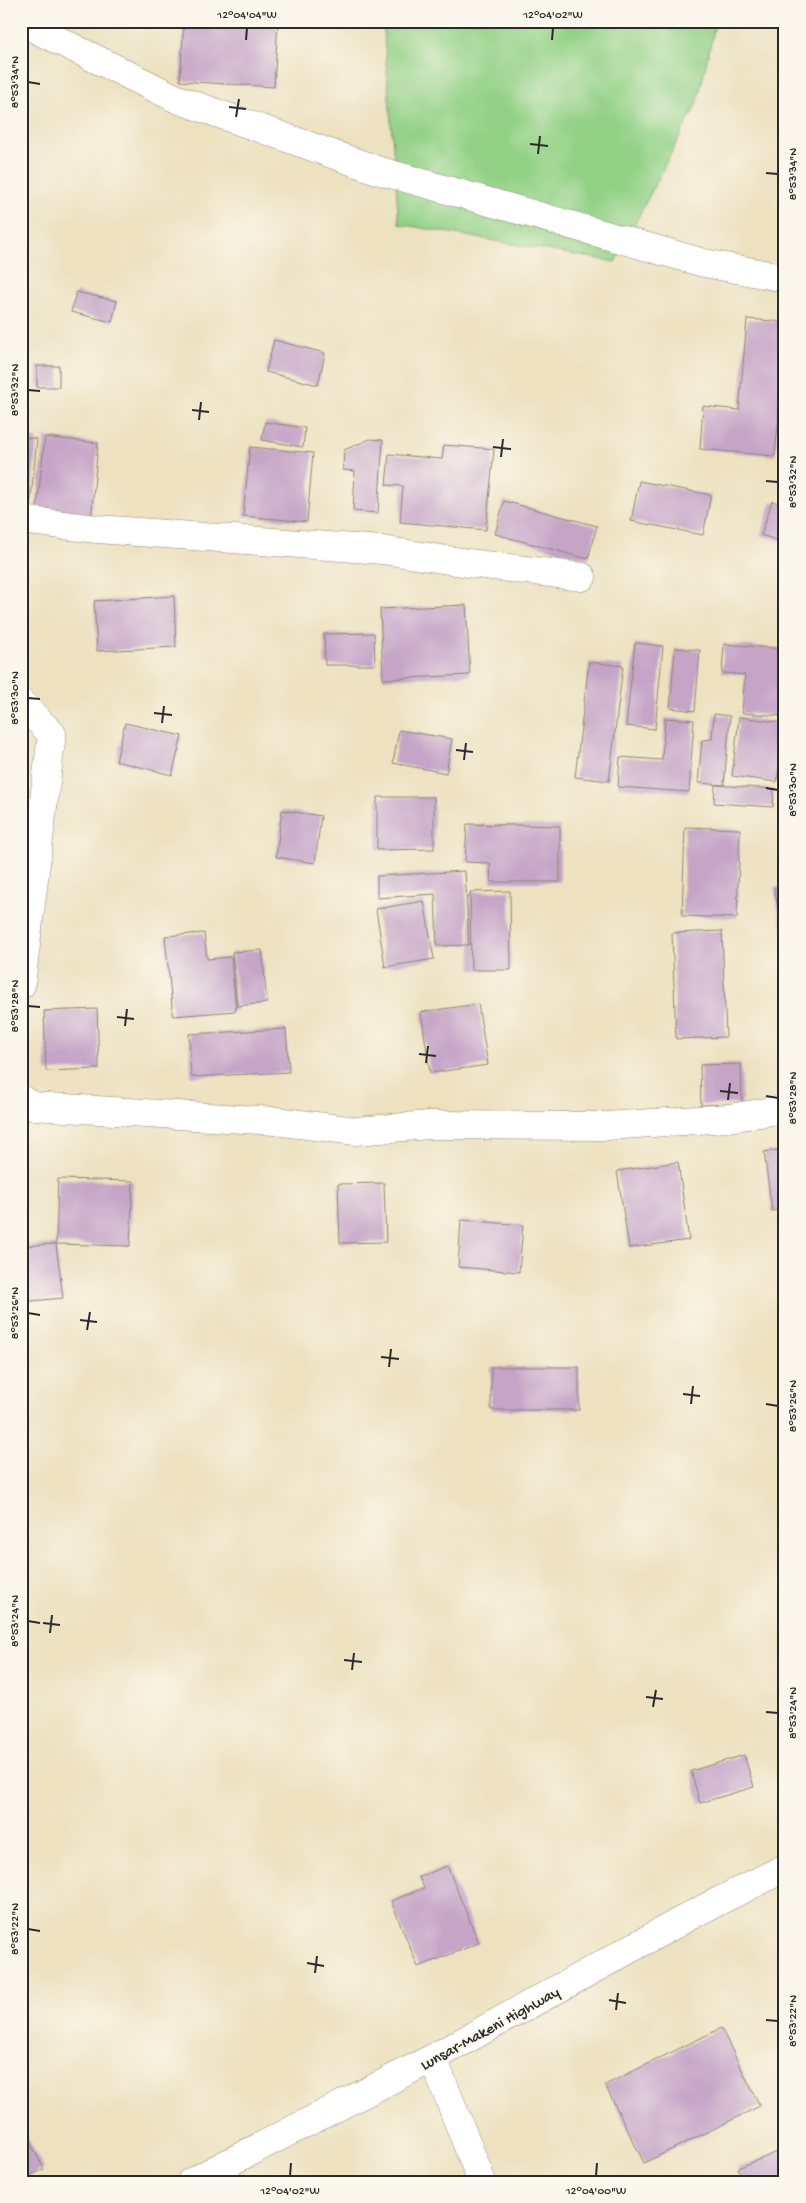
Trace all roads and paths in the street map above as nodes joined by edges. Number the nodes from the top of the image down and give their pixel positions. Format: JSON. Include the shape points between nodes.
{"nodes":[{"id":1,"x":21,"y":22,"type":"edge"},
{"id":2,"x":785,"y":278,"type":"edge"},
{"id":3,"x":21,"y":520,"type":"edge"},
{"id":4,"x":582,"y":577,"type":"dead end"},
{"id":5,"x":21,"y":703,"type":"edge"},
{"id":6,"x":21,"y":985,"type":"edge"},
{"id":7,"x":21,"y":1099,"type":"edge"},
{"id":8,"x":785,"y":1109,"type":"edge"},
{"id":9,"x":785,"y":1868,"type":"edge"},
{"id":10,"x":433,"y":2058,"type":"junction"},
{"id":11,"x":191,"y":2182,"type":"edge"},
{"id":12,"x":482,"y":2182,"type":"edge"}],
"edges":[{"from":1,"to":2,"type":"street","via":[[177,99],[377,170],[704,262]]},
{"from":3,"to":4,"type":"street","via":[[98,529],[382,550]]},
{"from":5,"to":6,"type":"street","via":[[52,734]]},
{"from":7,"to":8,"type":"street","via":[[32,1106],[275,1121],[356,1131],[429,1125],[606,1126],[729,1118]]},
{"from":9,"to":10,"type":"street","name":"Lunsar-Makeni Highway","via":[[698,1912]]},
{"from":10,"to":11,"type":"street","name":"Lunsar-Makeni Highway"},
{"from":10,"to":12,"type":"street"}]}
